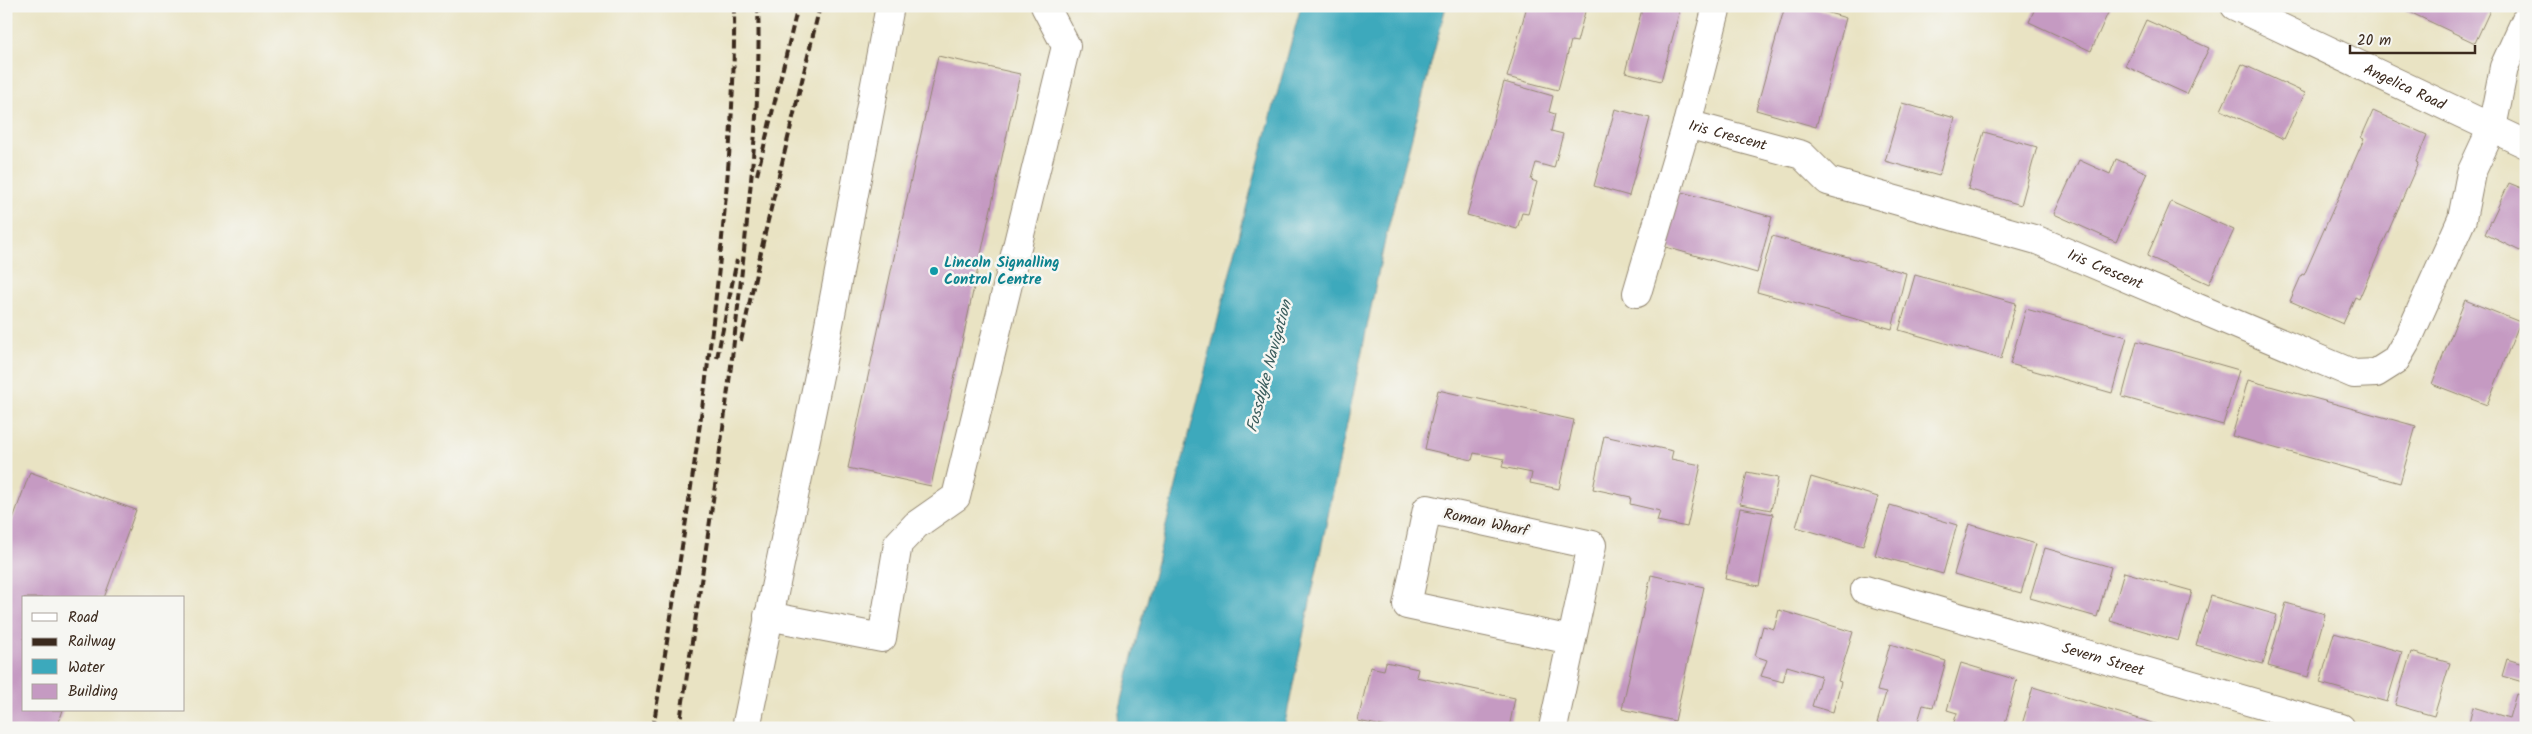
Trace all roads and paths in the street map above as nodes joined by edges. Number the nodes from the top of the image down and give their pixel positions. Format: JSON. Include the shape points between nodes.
{"nodes":[{"id":1,"x":890,"y":6,"type":"edge"},
{"id":2,"x":1045,"y":6,"type":"edge"},
{"id":3,"x":1718,"y":6,"type":"edge"},
{"id":4,"x":2235,"y":6,"type":"edge"},
{"id":5,"x":2526,"y":18,"type":"edge"},
{"id":6,"x":1687,"y":124,"type":"junction"},
{"id":7,"x":2492,"y":128,"type":"junction"},
{"id":8,"x":2526,"y":144,"type":"edge"},
{"id":9,"x":1637,"y":293,"type":"dead end"},
{"id":10,"x":1865,"y":590,"type":"dead end"},
{"id":11,"x":768,"y":616,"type":"junction"},
{"id":12,"x":1571,"y":640,"type":"junction"},
{"id":13,"x":746,"y":728,"type":"edge"},
{"id":14,"x":1552,"y":728,"type":"edge"},
{"id":15,"x":2341,"y":728,"type":"edge"}],
"edges":[{"from":1,"to":11,"type":"street","via":[[821,366]]},
{"from":2,"to":11,"type":"street","via":[[1066,46],[956,497],[916,525],[898,544],[882,638]]},
{"from":3,"to":6,"type":"street","name":"Iris Crescent"},
{"from":4,"to":7,"type":"street","name":"Angelica Road"},
{"from":5,"to":7,"type":"street","via":[[2504,67]]},
{"from":6,"to":7,"type":"street","name":"Iris Crescent","via":[[1802,155],[1828,181],[2037,240],[2354,374],[2376,372],[2395,361],[2408,339],[2462,219],[2471,174]]},
{"from":6,"to":9,"type":"street"},
{"from":7,"to":8,"type":"street","name":"Angelica Road"},
{"from":10,"to":15,"type":"street","name":"Severn Street"},
{"from":11,"to":13,"type":"street"},
{"from":12,"to":12,"type":"street","name":"Roman Wharf","via":[[1592,545],[1427,509],[1407,605]]},
{"from":12,"to":14,"type":"street","name":"Roman Wharf"}]}
